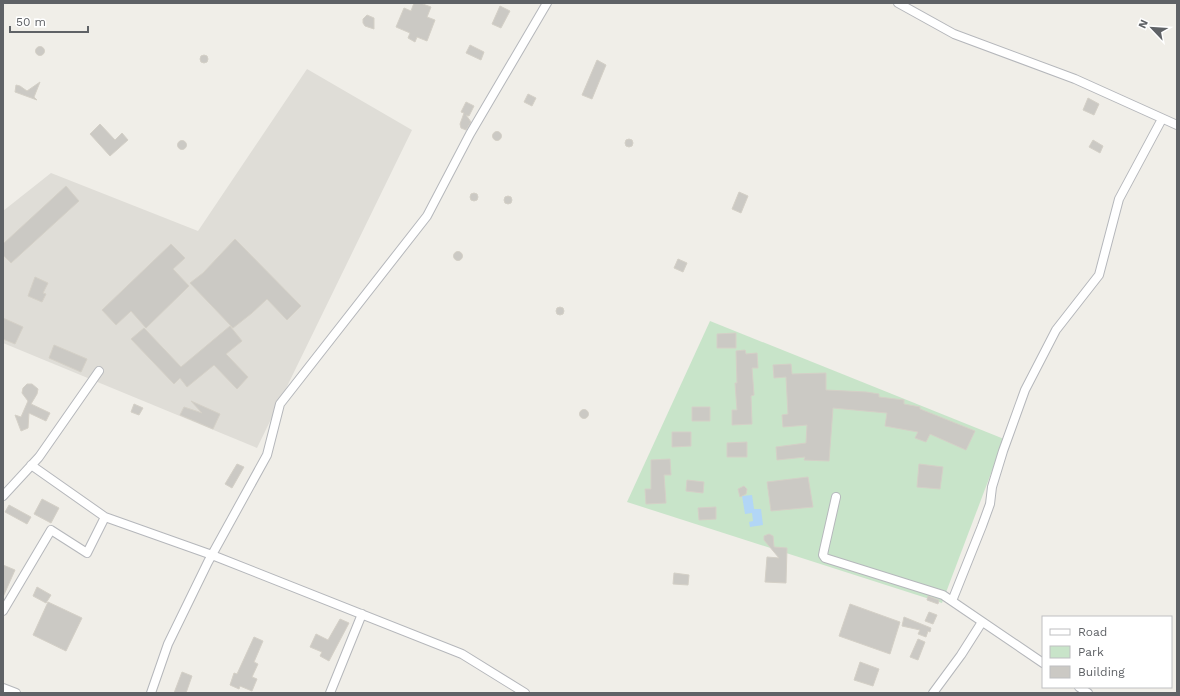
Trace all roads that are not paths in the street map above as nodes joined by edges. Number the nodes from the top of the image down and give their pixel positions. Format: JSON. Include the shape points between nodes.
{"nodes":[{"id":1,"x":547,"y":3,"type":"edge"},
{"id":2,"x":898,"y":3,"type":"edge"},
{"id":3,"x":1162,"y":119,"type":"junction"},
{"id":4,"x":1177,"y":125,"type":"edge"},
{"id":5,"x":99,"y":371,"type":"dead end"},
{"id":6,"x":31,"y":466,"type":"junction"},
{"id":7,"x":3,"y":496,"type":"edge"},
{"id":8,"x":836,"y":497,"type":"dead end"},
{"id":9,"x":105,"y":517,"type":"junction"},
{"id":10,"x":212,"y":555,"type":"junction"},
{"id":11,"x":952,"y":601,"type":"junction"},
{"id":12,"x":3,"y":611,"type":"edge"},
{"id":13,"x":362,"y":614,"type":"junction"},
{"id":14,"x":982,"y":622,"type":"junction"},
{"id":15,"x":1042,"y":662,"type":"edge"},
{"id":16,"x":3,"y":688,"type":"edge"},
{"id":17,"x":16,"y":693,"type":"edge"},
{"id":18,"x":151,"y":693,"type":"edge"},
{"id":19,"x":330,"y":693,"type":"edge"},
{"id":20,"x":525,"y":693,"type":"edge"},
{"id":21,"x":933,"y":693,"type":"edge"}],
"edges":[{"from":1,"to":10,"type":"street","via":[[470,134],[427,216],[280,404],[267,455]]},
{"from":2,"to":3,"type":"street","via":[[954,34],[1075,79]]},
{"from":3,"to":4,"type":"street"},
{"from":3,"to":11,"type":"street","via":[[1119,199],[1099,275],[1056,330],[1025,390],[1001,458],[985,519]]},
{"from":5,"to":6,"type":"street"},
{"from":6,"to":7,"type":"street"},
{"from":6,"to":9,"type":"street"},
{"from":8,"to":11,"type":"street","via":[[823,555],[825,558],[943,595]]},
{"from":9,"to":10,"type":"street"},
{"from":9,"to":12,"type":"street","via":[[87,553],[51,530]]},
{"from":10,"to":13,"type":"street"},
{"from":10,"to":18,"type":"street","via":[[168,644]]},
{"from":11,"to":14,"type":"street"},
{"from":13,"to":19,"type":"street"},
{"from":13,"to":20,"type":"street","via":[[462,654]]},
{"from":14,"to":15,"type":"street"},
{"from":14,"to":21,"type":"street"},
{"from":16,"to":17,"type":"street"}]}
